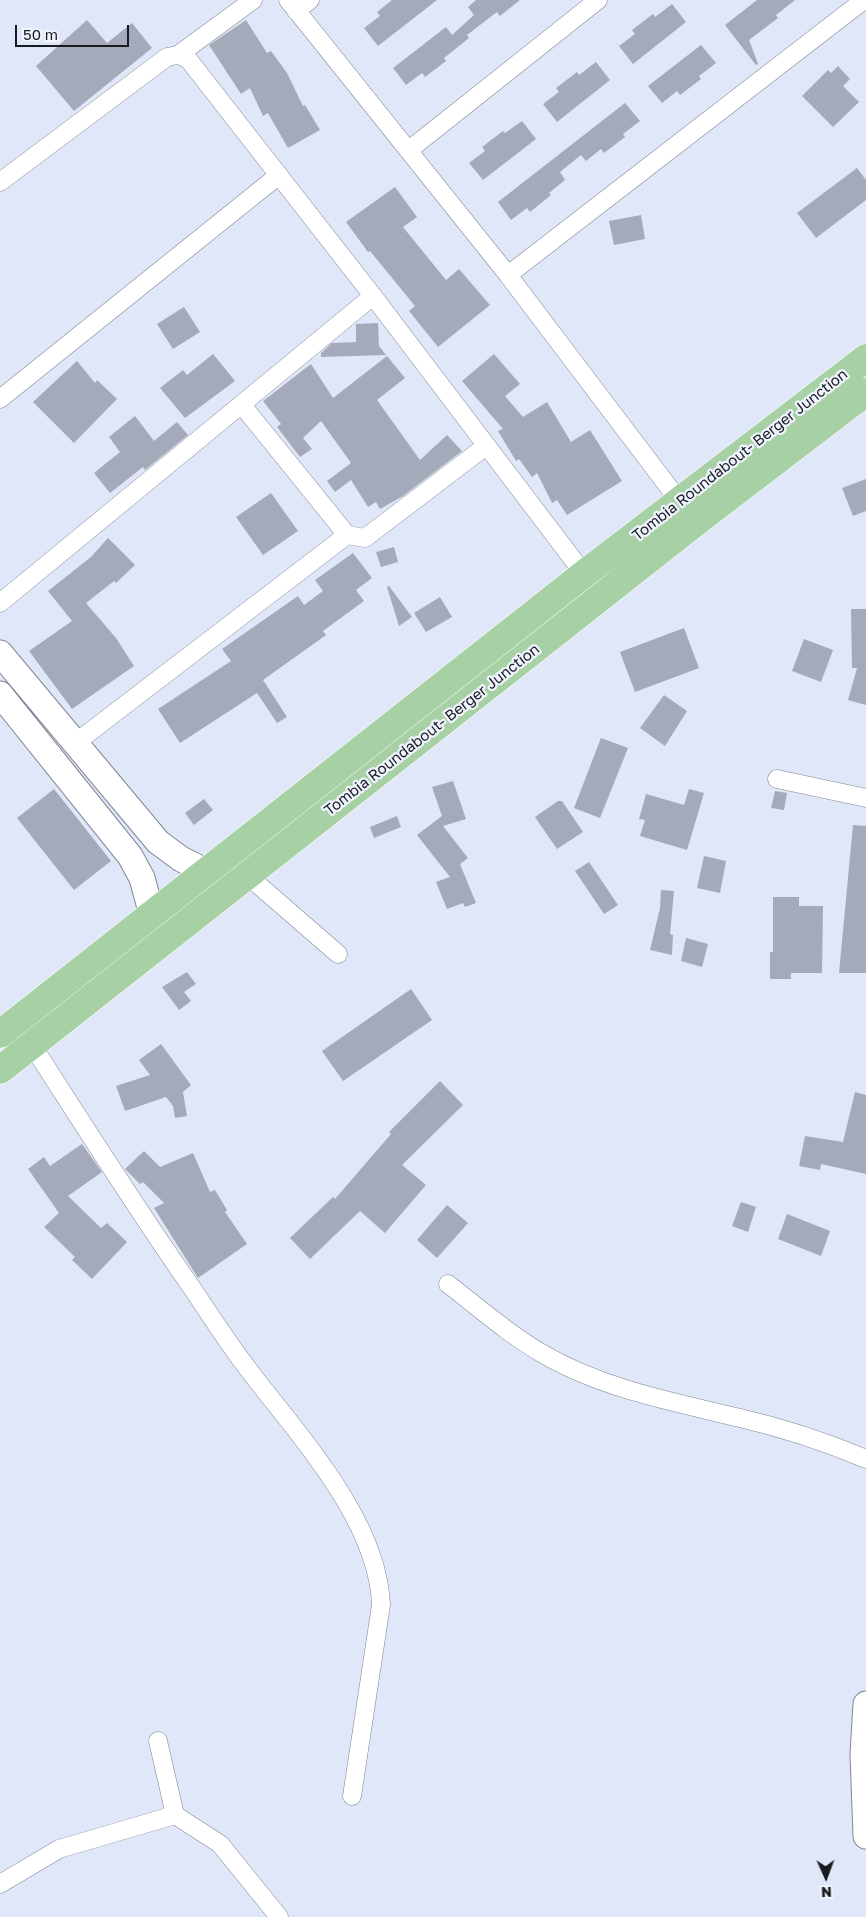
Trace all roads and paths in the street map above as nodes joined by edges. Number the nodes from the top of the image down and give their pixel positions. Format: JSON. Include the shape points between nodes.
{"nodes":[{"id":1,"x":253,"y":0,"type":"edge"},
{"id":2,"x":598,"y":0,"type":"edge"},
{"id":3,"x":864,"y":0,"type":"edge"},
{"id":4,"x":298,"y":4,"type":"edge"},
{"id":5,"x":178,"y":55,"type":"junction"},
{"id":6,"x":409,"y":150,"type":"junction"},
{"id":7,"x":279,"y":175,"type":"junction"},
{"id":8,"x":0,"y":182,"type":"edge"},
{"id":9,"x":508,"y":275,"type":"junction"},
{"id":10,"x":374,"y":296,"type":"junction"},
{"id":11,"x":866,"y":358,"type":"edge"},
{"id":12,"x":866,"y":392,"type":"edge"},
{"id":13,"x":0,"y":399,"type":"edge"},
{"id":14,"x":242,"y":405,"type":"junction"},
{"id":15,"x":486,"y":446,"type":"junction"},
{"id":16,"x":680,"y":502,"type":"junction"},
{"id":17,"x":347,"y":535,"type":"junction"},
{"id":18,"x":584,"y":574,"type":"junction"},
{"id":19,"x":0,"y":603,"type":"edge"},
{"id":20,"x":0,"y":652,"type":"edge"},
{"id":21,"x":0,"y":694,"type":"edge"},
{"id":22,"x":74,"y":744,"type":"junction"},
{"id":23,"x":777,"y":779,"type":"dead end"},
{"id":24,"x":866,"y":798,"type":"edge"},
{"id":25,"x":207,"y":872,"type":"junction"},
{"id":26,"x":248,"y":875,"type":"junction"},
{"id":27,"x":152,"y":915,"type":"junction"},
{"id":28,"x":338,"y":954,"type":"dead end"},
{"id":29,"x":0,"y":1034,"type":"edge"},
{"id":30,"x":32,"y":1045,"type":"junction"},
{"id":31,"x":0,"y":1070,"type":"edge"},
{"id":32,"x":448,"y":1284,"type":"dead end"},
{"id":33,"x":866,"y":1459,"type":"edge"},
{"id":34,"x":866,"y":1704,"type":"edge"},
{"id":35,"x":158,"y":1741,"type":"dead end"},
{"id":36,"x":352,"y":1796,"type":"dead end"},
{"id":37,"x":175,"y":1815,"type":"junction"},
{"id":38,"x":866,"y":1836,"type":"edge"},
{"id":39,"x":0,"y":1884,"type":"edge"},
{"id":40,"x":279,"y":1917,"type":"edge"}],
"edges":[{"from":1,"to":5,"type":"street"},
{"from":2,"to":6,"type":"street"},
{"from":3,"to":9,"type":"street"},
{"from":4,"to":6,"type":"street"},
{"from":5,"to":7,"type":"street","via":[[188,59]]},
{"from":5,"to":8,"type":"street","via":[[167,57]]},
{"from":6,"to":9,"type":"street"},
{"from":7,"to":10,"type":"street"},
{"from":7,"to":13,"type":"street"},
{"from":9,"to":16,"type":"street"},
{"from":10,"to":14,"type":"street"},
{"from":10,"to":15,"type":"street"},
{"from":11,"to":16,"type":"main road","name":"Tombia Roundabout- Berger Junction"},
{"from":12,"to":26,"type":"main road","name":"Tombia Roundabout- Berger Junction"},
{"from":14,"to":17,"type":"street"},
{"from":14,"to":19,"type":"street"},
{"from":15,"to":17,"type":"street","via":[[365,538]]},
{"from":15,"to":18,"type":"street"},
{"from":16,"to":18,"type":"main road","name":"Tombia Roundabout- Berger Junction"},
{"from":17,"to":22,"type":"street"},
{"from":18,"to":25,"type":"main road","name":"Tombia Roundabout- Berger Junction"},
{"from":20,"to":22,"type":"street"},
{"from":21,"to":27,"type":"street","via":[[130,856],[142,878]]},
{"from":22,"to":25,"type":"street","via":[[158,842]]},
{"from":23,"to":24,"type":"street"},
{"from":25,"to":27,"type":"main road","name":"Tombia Roundabout- Berger Junction"},
{"from":26,"to":28,"type":"street"},
{"from":26,"to":30,"type":"main road","name":"Tombia Roundabout- Berger Junction"},
{"from":27,"to":29,"type":"main road","name":"Tombia Roundabout- Berger Junction"},
{"from":30,"to":31,"type":"main road","name":"Tombia Roundabout- Berger Junction"},
{"from":30,"to":36,"type":"street","via":[[140,1214],[247,1367],[332,1478],[356,1521],[380,1580],[381,1605]]},
{"from":32,"to":33,"type":"street","via":[[542,1354],[582,1372],[618,1386],[836,1446]]},
{"from":34,"to":38,"type":"street","via":[[863,1754]]},
{"from":35,"to":37,"type":"street"},
{"from":37,"to":39,"type":"street","via":[[59,1849]]},
{"from":37,"to":40,"type":"street","via":[[220,1844]]}]}
